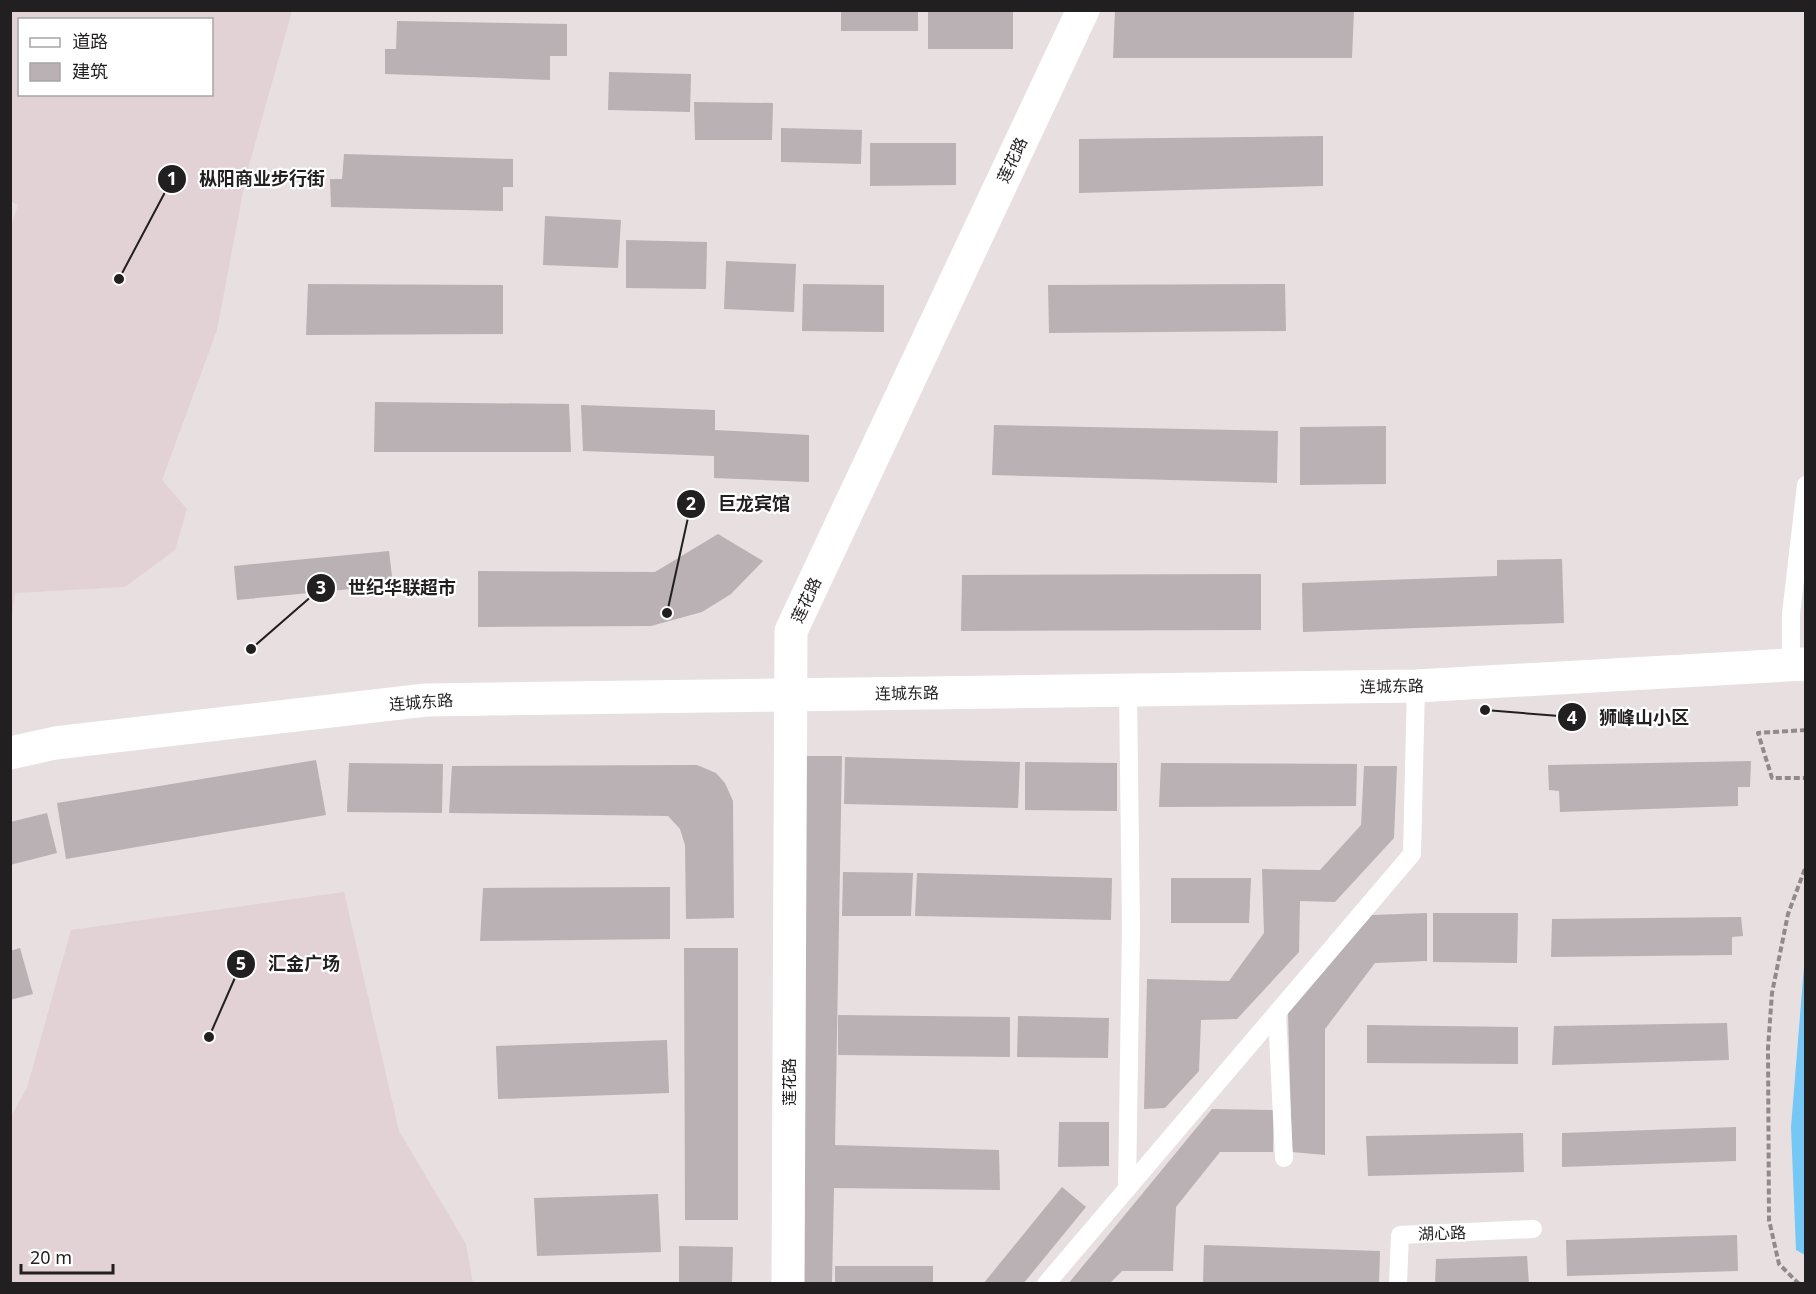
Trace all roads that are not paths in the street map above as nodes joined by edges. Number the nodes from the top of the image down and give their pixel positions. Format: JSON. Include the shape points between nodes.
{"nodes":[{"id":1,"x":1083,"y":10,"type":"edge"},
{"id":2,"x":1806,"y":485,"type":"edge"},
{"id":3,"x":1798,"y":665,"type":"edge"},
{"id":4,"x":1416,"y":686,"type":"junction"},
{"id":5,"x":1128,"y":690,"type":"junction"},
{"id":6,"x":790,"y":694,"type":"junction"},
{"id":7,"x":10,"y":753,"type":"edge"},
{"id":8,"x":1277,"y":1013,"type":"junction"},
{"id":9,"x":1284,"y":1158,"type":"dead end"},
{"id":10,"x":1127,"y":1189,"type":"junction"},
{"id":11,"x":1533,"y":1230,"type":"dead end"},
{"id":12,"x":788,"y":1284,"type":"edge"},
{"id":13,"x":1046,"y":1284,"type":"edge"},
{"id":14,"x":1398,"y":1284,"type":"edge"}],
"edges":[{"from":1,"to":6,"type":"main road","name":"莲花路","via":[[791,631]]},
{"from":2,"to":3,"type":"lane","via":[[1791,614]]},
{"from":3,"to":4,"type":"main road","name":"连城东路"},
{"from":4,"to":5,"type":"main road","name":"连城东路"},
{"from":4,"to":8,"type":"lane","via":[[1412,854]]},
{"from":5,"to":6,"type":"main road","name":"连城东路"},
{"from":5,"to":10,"type":"lane","via":[[1131,928]]},
{"from":6,"to":7,"type":"main road","name":"连城东路","via":[[426,699],[67,742]]},
{"from":6,"to":12,"type":"main road","name":"莲花路"},
{"from":8,"to":9,"type":"lane"},
{"from":8,"to":10,"type":"lane"},
{"from":10,"to":13,"type":"lane"},
{"from":11,"to":14,"type":"lane","name":"湖心路","via":[[1400,1235]]}]}
